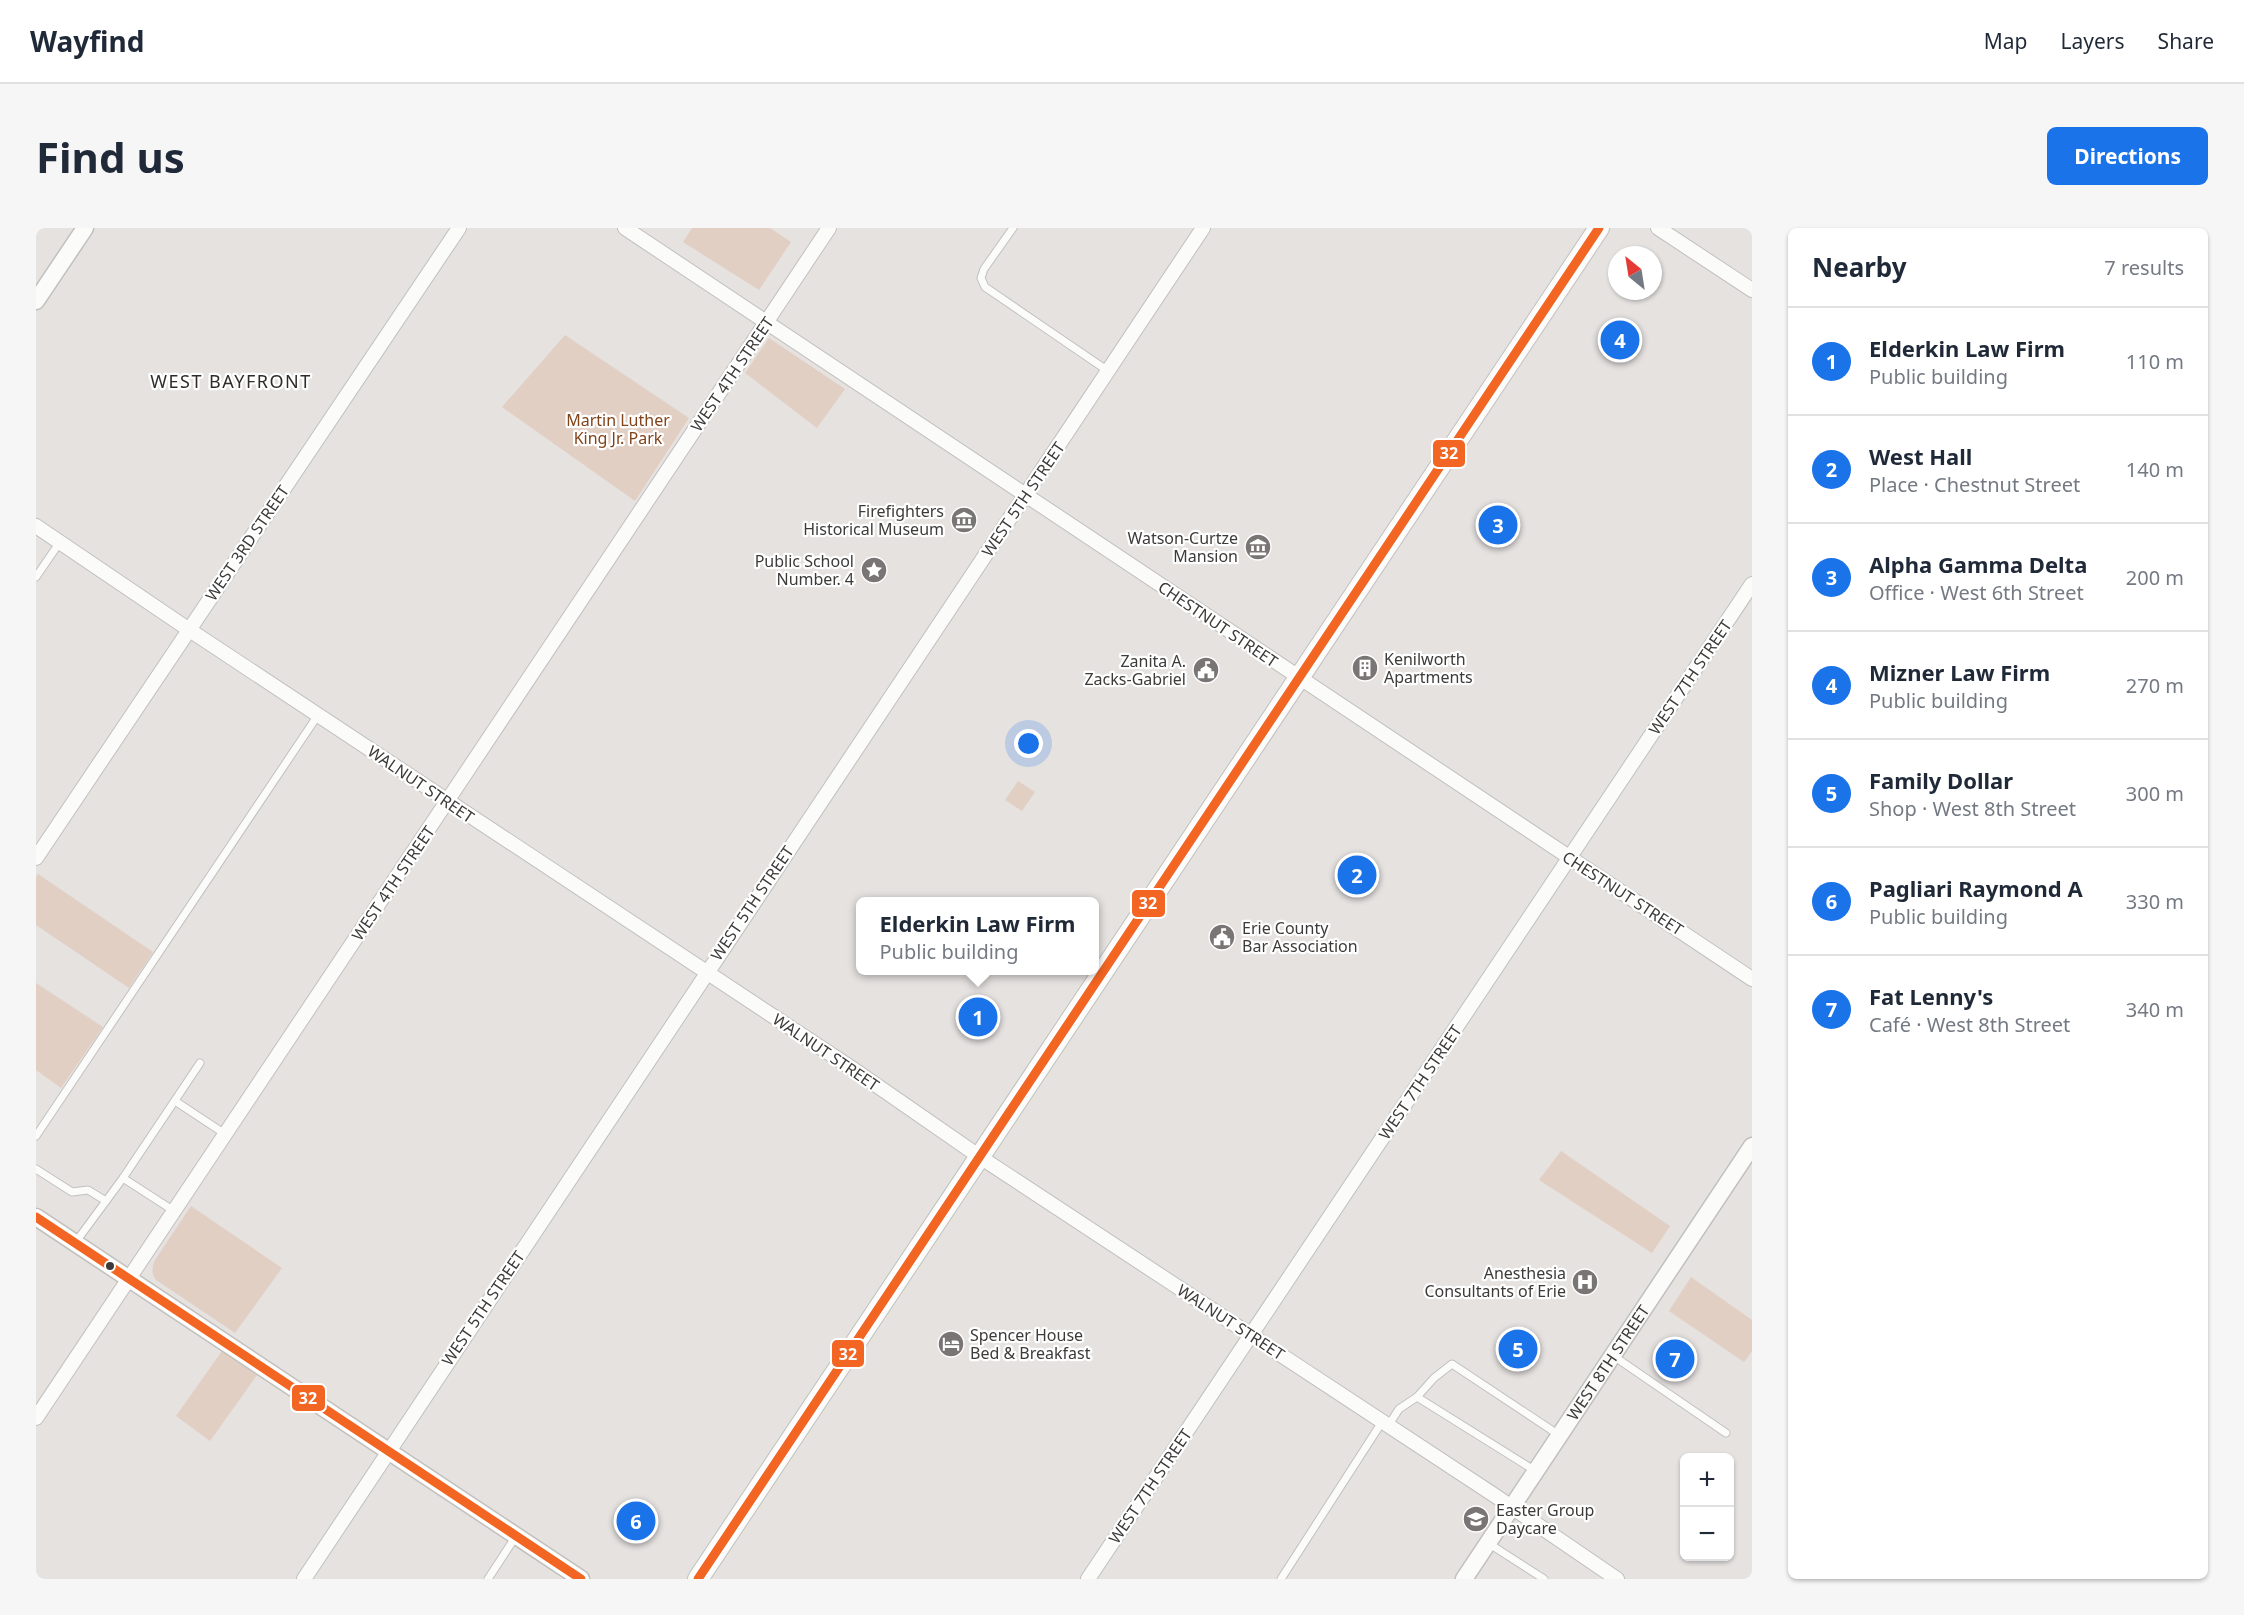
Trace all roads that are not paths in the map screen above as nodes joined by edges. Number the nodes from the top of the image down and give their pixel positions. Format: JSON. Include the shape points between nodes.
{"nodes":[{"id":1,"x":85,"y":228,"type":"edge"},
{"id":2,"x":459,"y":228,"type":"edge"},
{"id":3,"x":625,"y":228,"type":"edge"},
{"id":4,"x":829,"y":228,"type":"edge"},
{"id":5,"x":1013,"y":228,"type":"edge"},
{"id":6,"x":1203,"y":228,"type":"edge"},
{"id":7,"x":1599,"y":228,"type":"edge"},
{"id":8,"x":1659,"y":228,"type":"edge"},
{"id":9,"x":1752,"y":290,"type":"edge"},
{"id":10,"x":36,"y":301,"type":"edge"},
{"id":11,"x":765,"y":323,"type":"junction"},
{"id":12,"x":1108,"y":371,"type":"junction"},
{"id":13,"x":1025,"y":496,"type":"junction"},
{"id":14,"x":36,"y":526,"type":"edge"},
{"id":15,"x":60,"y":542,"type":"junction"},
{"id":16,"x":36,"y":577,"type":"edge"},
{"id":17,"x":1752,"y":584,"type":"edge"},
{"id":18,"x":188,"y":629,"type":"junction"},
{"id":19,"x":1299,"y":679,"type":"junction"},
{"id":20,"x":318,"y":716,"type":"junction"},
{"id":21,"x":447,"y":802,"type":"junction"},
{"id":22,"x":36,"y":858,"type":"edge"},
{"id":23,"x":1570,"y":858,"type":"junction"},
{"id":24,"x":706,"y":972,"type":"junction"},
{"id":25,"x":1752,"y":979,"type":"edge"},
{"id":26,"x":200,"y":1064,"type":"dead end"},
{"id":27,"x":175,"y":1101,"type":"junction"},
{"id":28,"x":225,"y":1134,"type":"junction"},
{"id":29,"x":36,"y":1136,"type":"edge"},
{"id":30,"x":1752,"y":1146,"type":"edge"},
{"id":31,"x":980,"y":1157,"type":"junction"},
{"id":32,"x":36,"y":1169,"type":"edge"},
{"id":33,"x":123,"y":1178,"type":"junction"},
{"id":34,"x":106,"y":1201,"type":"junction"},
{"id":35,"x":174,"y":1211,"type":"junction"},
{"id":36,"x":36,"y":1217,"type":"edge"},
{"id":37,"x":75,"y":1243,"type":"junction"},
{"id":38,"x":129,"y":1278,"type":"junction"},
{"id":39,"x":1250,"y":1335,"type":"junction"},
{"id":40,"x":1612,"y":1355,"type":"junction"},
{"id":41,"x":1417,"y":1397,"type":"junction"},
{"id":42,"x":36,"y":1418,"type":"edge"},
{"id":43,"x":1385,"y":1424,"type":"junction"},
{"id":44,"x":1726,"y":1433,"type":"dead end"},
{"id":45,"x":1559,"y":1435,"type":"junction"},
{"id":46,"x":389,"y":1450,"type":"junction"},
{"id":47,"x":1536,"y":1471,"type":"junction"},
{"id":48,"x":1511,"y":1508,"type":"junction"},
{"id":49,"x":516,"y":1536,"type":"junction"},
{"id":50,"x":1488,"y":1543,"type":"junction"},
{"id":51,"x":304,"y":1579,"type":"edge"},
{"id":52,"x":488,"y":1579,"type":"edge"},
{"id":53,"x":581,"y":1579,"type":"edge"},
{"id":54,"x":698,"y":1579,"type":"edge"},
{"id":55,"x":1088,"y":1579,"type":"edge"},
{"id":56,"x":1281,"y":1579,"type":"edge"},
{"id":57,"x":1464,"y":1579,"type":"edge"},
{"id":58,"x":1544,"y":1579,"type":"edge"},
{"id":59,"x":1617,"y":1579,"type":"edge"}],
"edges":[{"from":1,"to":10,"type":"street"},
{"from":2,"to":18,"type":"street","name":"WEST 3RD STREET"},
{"from":3,"to":11,"type":"street","name":"CHESTNUT STREET"},
{"from":4,"to":11,"type":"street","name":"WEST 4TH STREET"},
{"from":5,"to":12,"type":"lane","via":[[984,269],[981,278],[985,287]]},
{"from":6,"to":12,"type":"street","name":"WEST 5TH STREET"},
{"from":7,"to":19,"type":"main road"},
{"from":8,"to":9,"type":"street"},
{"from":11,"to":13,"type":"street","name":"CHESTNUT STREET"},
{"from":11,"to":21,"type":"street","name":"WEST 4TH STREET"},
{"from":12,"to":13,"type":"street","name":"WEST 5TH STREET"},
{"from":13,"to":19,"type":"street","name":"CHESTNUT STREET"},
{"from":13,"to":24,"type":"street","name":"WEST 5TH STREET"},
{"from":14,"to":15,"type":"street","name":"WALNUT STREET"},
{"from":15,"to":16,"type":"lane"},
{"from":15,"to":18,"type":"street","name":"WALNUT STREET"},
{"from":17,"to":23,"type":"street","name":"WEST 7TH STREET"},
{"from":18,"to":20,"type":"street","name":"WALNUT STREET"},
{"from":18,"to":22,"type":"street","name":"WEST 3RD STREET"},
{"from":19,"to":23,"type":"street","name":"CHESTNUT STREET"},
{"from":19,"to":31,"type":"main road"},
{"from":20,"to":21,"type":"street","name":"WALNUT STREET"},
{"from":20,"to":29,"type":"lane"},
{"from":21,"to":24,"type":"street","name":"WALNUT STREET"},
{"from":21,"to":28,"type":"street","name":"WEST 4TH STREET"},
{"from":23,"to":25,"type":"street","name":"CHESTNUT STREET"},
{"from":23,"to":39,"type":"street","name":"WEST 7TH STREET"},
{"from":24,"to":31,"type":"street","name":"WALNUT STREET"},
{"from":24,"to":46,"type":"street","name":"WEST 5TH STREET"},
{"from":26,"to":27,"type":"lane"},
{"from":27,"to":28,"type":"lane"},
{"from":27,"to":33,"type":"lane"},
{"from":28,"to":35,"type":"street","name":"WEST 4TH STREET"},
{"from":30,"to":40,"type":"street","name":"WEST 8TH STREET"},
{"from":31,"to":39,"type":"street","name":"WALNUT STREET"},
{"from":31,"to":54,"type":"main road"},
{"from":32,"to":34,"type":"lane","via":[[72,1192],[88,1190]]},
{"from":33,"to":34,"type":"lane"},
{"from":33,"to":35,"type":"lane"},
{"from":34,"to":37,"type":"lane"},
{"from":35,"to":38,"type":"street","name":"WEST 4TH STREET"},
{"from":36,"to":37,"type":"street"},
{"from":37,"to":38,"type":"street"},
{"from":38,"to":42,"type":"street","name":"WEST 4TH STREET"},
{"from":38,"to":46,"type":"street"},
{"from":39,"to":43,"type":"street","name":"WALNUT STREET"},
{"from":39,"to":55,"type":"street","name":"WEST 7TH STREET"},
{"from":40,"to":44,"type":"lane"},
{"from":40,"to":45,"type":"street","name":"WEST 8TH STREET"},
{"from":41,"to":43,"type":"lane"},
{"from":41,"to":45,"type":"lane","via":[[1452,1364]]},
{"from":41,"to":47,"type":"lane"},
{"from":43,"to":48,"type":"street","name":"WALNUT STREET"},
{"from":43,"to":56,"type":"lane"},
{"from":45,"to":47,"type":"street","name":"WEST 8TH STREET"},
{"from":46,"to":49,"type":"street"},
{"from":46,"to":51,"type":"street","name":"WEST 5TH STREET"},
{"from":47,"to":48,"type":"street","name":"WEST 8TH STREET"},
{"from":48,"to":50,"type":"street","name":"WEST 8TH STREET"},
{"from":48,"to":59,"type":"street","name":"WALNUT STREET"},
{"from":49,"to":52,"type":"lane"},
{"from":49,"to":53,"type":"street"},
{"from":50,"to":57,"type":"street","name":"WEST 8TH STREET"},
{"from":50,"to":58,"type":"lane"}]}
